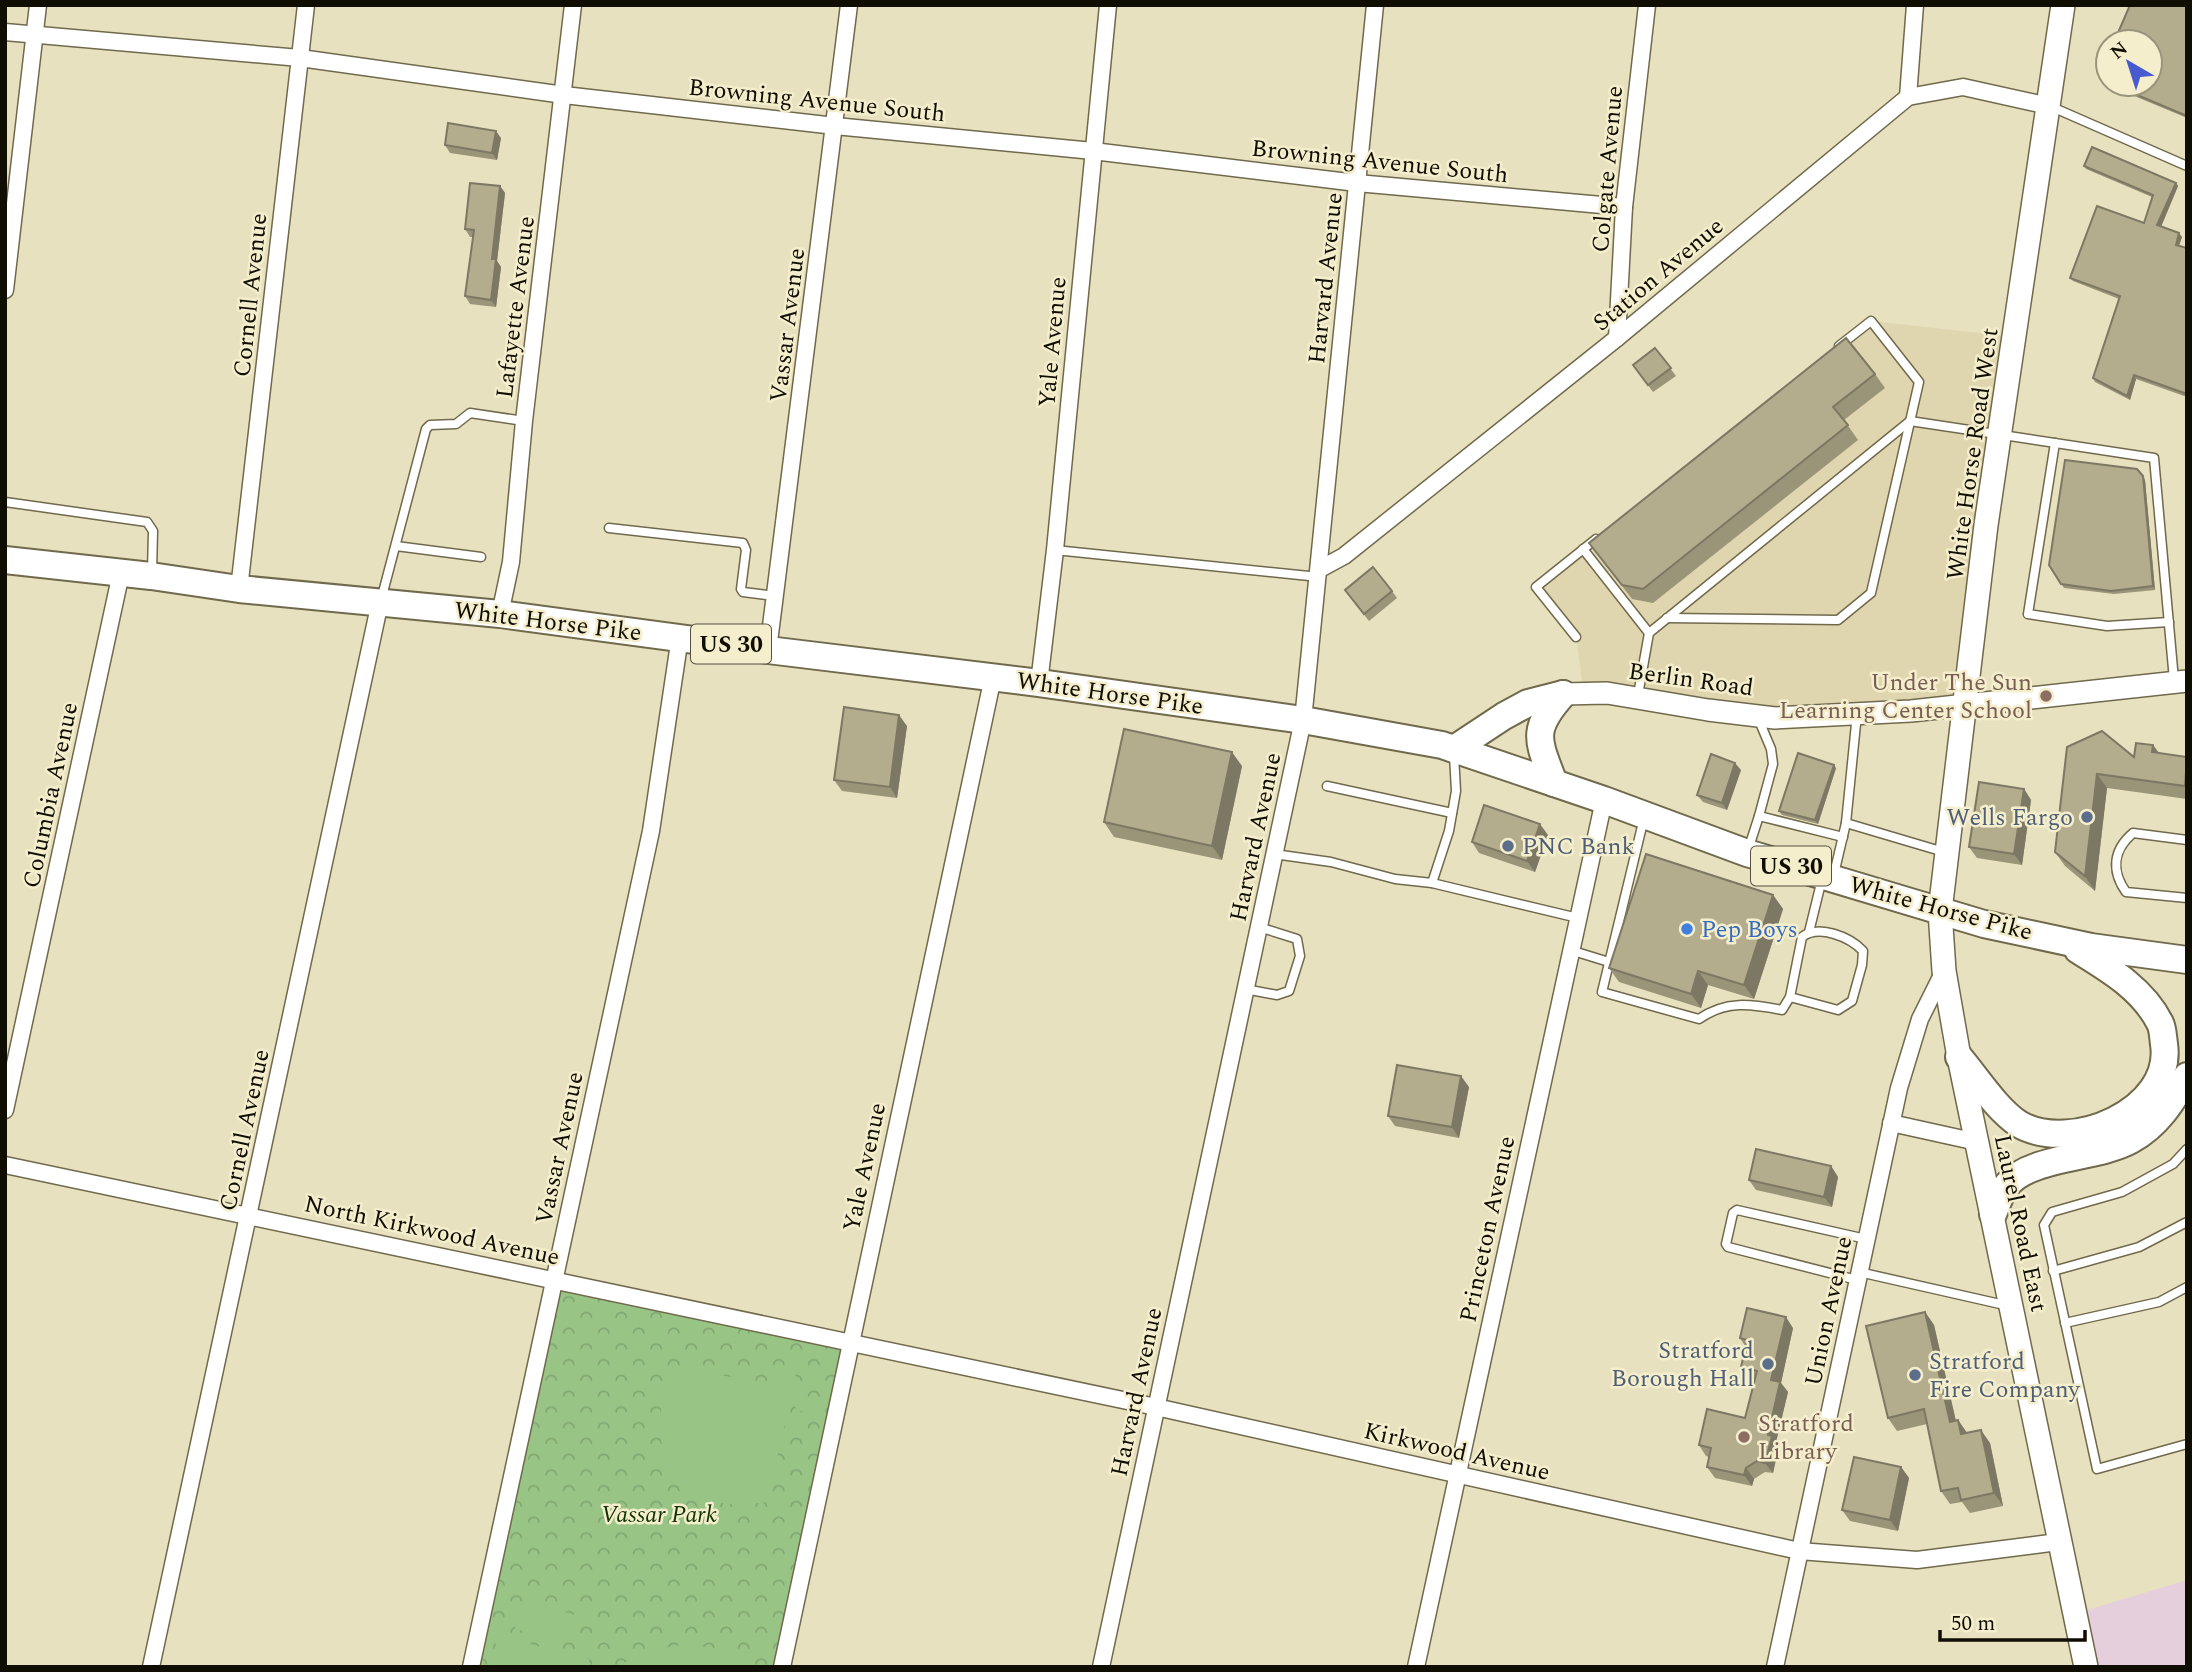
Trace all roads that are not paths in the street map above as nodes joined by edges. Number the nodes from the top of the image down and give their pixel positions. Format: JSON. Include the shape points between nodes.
{"nodes":[{"id":1,"x":38,"y":5,"type":"edge"},
{"id":2,"x":306,"y":5,"type":"edge"},
{"id":3,"x":573,"y":5,"type":"edge"},
{"id":4,"x":849,"y":5,"type":"edge"},
{"id":5,"x":1108,"y":5,"type":"edge"},
{"id":6,"x":1375,"y":5,"type":"edge"},
{"id":7,"x":1647,"y":5,"type":"edge"},
{"id":8,"x":1915,"y":5,"type":"edge"},
{"id":9,"x":2063,"y":5,"type":"edge"},
{"id":10,"x":5,"y":32,"type":"edge"},
{"id":11,"x":35,"y":35,"type":"junction"},
{"id":12,"x":300,"y":58,"type":"junction"},
{"id":13,"x":564,"y":95,"type":"junction"},
{"id":14,"x":1908,"y":97,"type":"junction"},
{"id":15,"x":2049,"y":106,"type":"junction"},
{"id":16,"x":835,"y":125,"type":"junction"},
{"id":17,"x":1093,"y":151,"type":"junction"},
{"id":18,"x":2187,"y":166,"type":"edge"},
{"id":19,"x":1357,"y":183,"type":"junction"},
{"id":20,"x":1624,"y":207,"type":"junction"},
{"id":21,"x":5,"y":290,"type":"edge"},
{"id":22,"x":1617,"y":338,"type":"junction"},
{"id":23,"x":1828,"y":354,"type":"edge"},
{"id":24,"x":524,"y":421,"type":"junction"},
{"id":25,"x":1910,"y":421,"type":"junction"},
{"id":26,"x":2000,"y":435,"type":"junction"},
{"id":27,"x":2054,"y":443,"type":"junction"},
{"id":28,"x":5,"y":502,"type":"edge"},
{"id":29,"x":609,"y":528,"type":"dead end"},
{"id":30,"x":1605,"y":532,"type":"edge"},
{"id":31,"x":396,"y":546,"type":"junction"},
{"id":32,"x":1583,"y":549,"type":"junction"},
{"id":33,"x":1055,"y":550,"type":"junction"},
{"id":34,"x":481,"y":557,"type":"dead end"},
{"id":35,"x":5,"y":560,"type":"edge"},
{"id":36,"x":121,"y":573,"type":"junction"},
{"id":37,"x":1319,"y":573,"type":"junction"},
{"id":38,"x":151,"y":576,"type":"junction"},
{"id":39,"x":239,"y":589,"type":"junction"},
{"id":40,"x":775,"y":596,"type":"junction"},
{"id":41,"x":380,"y":603,"type":"junction"},
{"id":42,"x":500,"y":614,"type":"junction"},
{"id":43,"x":1667,"y":618,"type":"junction"},
{"id":44,"x":2169,"y":622,"type":"junction"},
{"id":45,"x":1649,"y":633,"type":"junction"},
{"id":46,"x":680,"y":637,"type":"junction"},
{"id":47,"x":1576,"y":637,"type":"dead end"},
{"id":48,"x":768,"y":650,"type":"junction"},
{"id":49,"x":993,"y":677,"type":"junction"},
{"id":50,"x":1039,"y":682,"type":"junction"},
{"id":51,"x":2180,"y":682,"type":"edge"},
{"id":52,"x":1563,"y":694,"type":"junction"},
{"id":53,"x":1637,"y":698,"type":"junction"},
{"id":54,"x":1965,"y":706,"type":"junction"},
{"id":55,"x":1857,"y":714,"type":"junction"},
{"id":56,"x":1757,"y":716,"type":"junction"},
{"id":57,"x":1303,"y":720,"type":"junction"},
{"id":58,"x":1454,"y":749,"type":"junction"},
{"id":59,"x":1554,"y":783,"type":"junction"},
{"id":60,"x":1327,"y":786,"type":"dead end"},
{"id":61,"x":1604,"y":800,"type":"junction"},
{"id":62,"x":1452,"y":813,"type":"junction"},
{"id":63,"x":1644,"y":815,"type":"junction"},
{"id":64,"x":1759,"y":816,"type":"junction"},
{"id":65,"x":1846,"y":823,"type":"junction"},
{"id":66,"x":1843,"y":837,"type":"junction"},
{"id":67,"x":2187,"y":839,"type":"edge"},
{"id":68,"x":1747,"y":853,"type":"junction"},
{"id":69,"x":1947,"y":853,"type":"junction"},
{"id":70,"x":1274,"y":854,"type":"junction"},
{"id":71,"x":1828,"y":877,"type":"junction"},
{"id":72,"x":1432,"y":883,"type":"junction"},
{"id":73,"x":2187,"y":898,"type":"edge"},
{"id":74,"x":1940,"y":911,"type":"junction"},
{"id":75,"x":1577,"y":918,"type":"junction"},
{"id":76,"x":1259,"y":927,"type":"junction"},
{"id":77,"x":1809,"y":932,"type":"junction"},
{"id":78,"x":2061,"y":940,"type":"junction"},
{"id":79,"x":1570,"y":950,"type":"junction"},
{"id":80,"x":2187,"y":960,"type":"edge"},
{"id":81,"x":1609,"y":962,"type":"junction"},
{"id":82,"x":1944,"y":971,"type":"junction"},
{"id":83,"x":1245,"y":989,"type":"junction"},
{"id":84,"x":1790,"y":996,"type":"junction"},
{"id":85,"x":1959,"y":1057,"type":"junction"},
{"id":86,"x":2187,"y":1076,"type":"edge"},
{"id":87,"x":5,"y":1110,"type":"edge"},
{"id":88,"x":1891,"y":1123,"type":"junction"},
{"id":89,"x":1977,"y":1142,"type":"junction"},
{"id":90,"x":2187,"y":1149,"type":"edge"},
{"id":91,"x":5,"y":1164,"type":"edge"},
{"id":92,"x":1993,"y":1214,"type":"junction"},
{"id":93,"x":248,"y":1215,"type":"junction"},
{"id":94,"x":2187,"y":1222,"type":"edge"},
{"id":95,"x":1866,"y":1239,"type":"junction"},
{"id":96,"x":2053,"y":1271,"type":"junction"},
{"id":97,"x":1858,"y":1276,"type":"junction"},
{"id":98,"x":554,"y":1279,"type":"junction"},
{"id":99,"x":2187,"y":1287,"type":"edge"},
{"id":100,"x":2011,"y":1307,"type":"junction"},
{"id":101,"x":2065,"y":1323,"type":"junction"},
{"id":102,"x":850,"y":1341,"type":"junction"},
{"id":103,"x":1156,"y":1407,"type":"junction"},
{"id":104,"x":2187,"y":1444,"type":"edge"},
{"id":105,"x":1456,"y":1474,"type":"junction"},
{"id":106,"x":2058,"y":1542,"type":"junction"},
{"id":107,"x":1799,"y":1551,"type":"junction"},
{"id":108,"x":2084,"y":1666,"type":"edge"},
{"id":109,"x":151,"y":1667,"type":"edge"},
{"id":110,"x":471,"y":1667,"type":"edge"},
{"id":111,"x":782,"y":1667,"type":"edge"},
{"id":112,"x":1101,"y":1667,"type":"edge"},
{"id":113,"x":1416,"y":1667,"type":"edge"},
{"id":114,"x":1775,"y":1667,"type":"edge"}],
"edges":[{"from":1,"to":11,"type":"street"},
{"from":2,"to":12,"type":"street","name":"Cornell Avenue"},
{"from":3,"to":13,"type":"street","name":"Lafayette Avenue"},
{"from":4,"to":16,"type":"street","name":"Vassar Avenue"},
{"from":5,"to":17,"type":"street","name":"Yale Avenue"},
{"from":6,"to":19,"type":"street","name":"Harvard Avenue"},
{"from":7,"to":20,"type":"street","name":"Colgate Avenue"},
{"from":8,"to":14,"type":"street"},
{"from":9,"to":15,"type":"main road","name":"White Horse Road West"},
{"from":10,"to":11,"type":"street","name":"Browning Avenue South"},
{"from":11,"to":12,"type":"street","name":"Browning Avenue South"},
{"from":11,"to":21,"type":"street"},
{"from":12,"to":13,"type":"street","name":"Browning Avenue South"},
{"from":12,"to":39,"type":"street","name":"Cornell Avenue"},
{"from":13,"to":16,"type":"street","name":"Browning Avenue South"},
{"from":13,"to":24,"type":"street","name":"Lafayette Avenue"},
{"from":14,"to":15,"type":"street","via":[[1963,88]]},
{"from":14,"to":22,"type":"street","name":"Station Avenue"},
{"from":15,"to":18,"type":"lane"},
{"from":15,"to":26,"type":"main road","name":"White Horse Road West"},
{"from":16,"to":17,"type":"street","name":"Browning Avenue South"},
{"from":16,"to":40,"type":"street","name":"Vassar Avenue"},
{"from":17,"to":19,"type":"street","name":"Browning Avenue South"},
{"from":17,"to":33,"type":"street","name":"Yale Avenue"},
{"from":19,"to":20,"type":"street","name":"Browning Avenue South"},
{"from":19,"to":37,"type":"street","name":"Harvard Avenue"},
{"from":20,"to":22,"type":"street","name":"Colgate Avenue"},
{"from":22,"to":37,"type":"street","name":"Station Avenue"},
{"from":23,"to":25,"type":"lane","via":[[1871,321],[1919,382]]},
{"from":24,"to":31,"type":"lane","via":[[470,414],[456,424],[430,425]]},
{"from":24,"to":42,"type":"street","name":"Lafayette Avenue","via":[[511,562]]},
{"from":25,"to":26,"type":"lane"},
{"from":25,"to":43,"type":"lane"},
{"from":25,"to":43,"type":"lane","via":[[1871,593],[1838,620]]},
{"from":26,"to":27,"type":"lane"},
{"from":26,"to":54,"type":"main road","name":"White Horse Road West"},
{"from":27,"to":44,"type":"lane","via":[[2154,458]]},
{"from":27,"to":44,"type":"lane","via":[[2028,614],[2107,626]]},
{"from":28,"to":38,"type":"lane","via":[[147,522],[153,531]]},
{"from":29,"to":40,"type":"lane","via":[[743,543],[741,589]]},
{"from":30,"to":32,"type":"lane"},
{"from":31,"to":34,"type":"lane"},
{"from":31,"to":41,"type":"lane"},
{"from":32,"to":45,"type":"lane"},
{"from":32,"to":47,"type":"lane","via":[[1536,587]]},
{"from":33,"to":37,"type":"lane"},
{"from":33,"to":50,"type":"street","name":"Yale Avenue"},
{"from":35,"to":36,"type":"highway","name":"White Horse Pike","number":"US 30"},
{"from":36,"to":38,"type":"highway","name":"White Horse Pike","number":"US 30"},
{"from":36,"to":87,"type":"street","name":"Columbia Avenue"},
{"from":37,"to":57,"type":"street","name":"Harvard Avenue"},
{"from":38,"to":39,"type":"highway","name":"White Horse Pike","number":"US 30"},
{"from":39,"to":41,"type":"highway","name":"White Horse Pike","number":"US 30"},
{"from":40,"to":48,"type":"street","name":"Vassar Avenue"},
{"from":41,"to":42,"type":"highway","name":"White Horse Pike","number":"US 30"},
{"from":41,"to":93,"type":"street","name":"Cornell Avenue"},
{"from":42,"to":46,"type":"highway","name":"White Horse Pike","number":"US 30"},
{"from":43,"to":45,"type":"lane"},
{"from":44,"to":51,"type":"lane"},
{"from":45,"to":53,"type":"lane"},
{"from":46,"to":48,"type":"highway","name":"White Horse Pike","number":"US 30"},
{"from":46,"to":98,"type":"street","name":"Vassar Avenue","via":[[651,831]]},
{"from":48,"to":49,"type":"highway","name":"White Horse Pike","number":"US 30"},
{"from":49,"to":50,"type":"highway","name":"White Horse Pike","number":"US 30"},
{"from":49,"to":102,"type":"street","name":"Yale Avenue"},
{"from":50,"to":57,"type":"highway","name":"White Horse Pike","number":"US 30"},
{"from":51,"to":54,"type":"street","name":"Berlin Road"},
{"from":52,"to":53,"type":"street","name":"Berlin Road"},
{"from":52,"to":58,"type":"highway","via":[[1528,703]]},
{"from":52,"to":59,"type":"highway","via":[[1543,719],[1538,737]]},
{"from":53,"to":56,"type":"street","name":"Berlin Road"},
{"from":54,"to":55,"type":"street","name":"Berlin Road"},
{"from":54,"to":69,"type":"main road","name":"White Horse Road West"},
{"from":55,"to":56,"type":"street","name":"Berlin Road"},
{"from":55,"to":65,"type":"lane"},
{"from":56,"to":64,"type":"lane","via":[[1773,764]]},
{"from":57,"to":58,"type":"highway","name":"White Horse Pike","number":"US 30"},
{"from":57,"to":70,"type":"street","name":"Harvard Avenue"},
{"from":58,"to":59,"type":"highway","name":"White Horse Pike","number":"US 30"},
{"from":58,"to":62,"type":"lane"},
{"from":59,"to":61,"type":"highway","name":"White Horse Pike","number":"US 30"},
{"from":60,"to":62,"type":"lane"},
{"from":61,"to":63,"type":"highway","name":"White Horse Pike","number":"US 30"},
{"from":61,"to":75,"type":"street","name":"Princeton Avenue"},
{"from":62,"to":72,"type":"lane"},
{"from":63,"to":68,"type":"highway","name":"White Horse Pike","number":"US 30"},
{"from":63,"to":81,"type":"lane"},
{"from":64,"to":66,"type":"lane"},
{"from":64,"to":68,"type":"lane"},
{"from":65,"to":66,"type":"lane"},
{"from":65,"to":69,"type":"lane"},
{"from":66,"to":71,"type":"lane"},
{"from":67,"to":73,"type":"lane","via":[[2133,833],[2115,861],[2126,891]]},
{"from":68,"to":71,"type":"highway","name":"White Horse Pike","number":"US 30"},
{"from":69,"to":74,"type":"main road","name":"White Horse Road West"},
{"from":70,"to":72,"type":"lane"},
{"from":70,"to":76,"type":"street","name":"Harvard Avenue"},
{"from":71,"to":74,"type":"highway","name":"White Horse Pike","number":"US 30"},
{"from":71,"to":77,"type":"lane"},
{"from":72,"to":75,"type":"lane"},
{"from":74,"to":78,"type":"highway","name":"White Horse Pike","number":"US 30"},
{"from":74,"to":82,"type":"main road","name":"Laurel Road East"},
{"from":75,"to":79,"type":"street","name":"Princeton Avenue"},
{"from":76,"to":83,"type":"street","name":"Harvard Avenue"},
{"from":76,"to":83,"type":"lane","via":[[1297,939],[1300,956],[1289,991],[1277,995]]},
{"from":77,"to":84,"type":"lane","via":[[1802,937]]},
{"from":77,"to":84,"type":"lane","via":[[1844,938],[1863,951],[1852,1001],[1838,1010]]},
{"from":78,"to":80,"type":"highway","name":"White Horse Pike","number":"US 30"},
{"from":78,"to":85,"type":"highway","via":[[2119,975],[2162,1026],[2165,1052],[2153,1091],[2114,1122],[2065,1134],[2042,1133],[2008,1116]]},
{"from":79,"to":81,"type":"lane"},
{"from":79,"to":105,"type":"street","name":"Princeton Avenue"},
{"from":81,"to":84,"type":"lane","via":[[1602,992],[1699,1018],[1735,1004],[1782,1010]]},
{"from":82,"to":85,"type":"main road","name":"Laurel Road East"},
{"from":82,"to":88,"type":"street","name":"Union Avenue","via":[[1920,1019]]},
{"from":83,"to":103,"type":"street","name":"Harvard Avenue"},
{"from":85,"to":89,"type":"main road","name":"Laurel Road East"},
{"from":86,"to":92,"type":"highway","via":[[2164,1114],[2137,1136],[2016,1176],[2004,1188]]},
{"from":88,"to":89,"type":"street"},
{"from":88,"to":95,"type":"street","name":"Union Avenue"},
{"from":89,"to":92,"type":"main road","name":"Laurel Road East"},
{"from":90,"to":96,"type":"lane","via":[[2173,1164],[2122,1192],[2052,1212],[2044,1225]]},
{"from":91,"to":93,"type":"street","name":"North Kirkwood Avenue"},
{"from":92,"to":100,"type":"main road","name":"Laurel Road East"},
{"from":93,"to":98,"type":"street","name":"North Kirkwood Avenue"},
{"from":93,"to":109,"type":"street","name":"Cornell Avenue"},
{"from":94,"to":96,"type":"lane","via":[[2139,1247]]},
{"from":95,"to":97,"type":"street","name":"Union Avenue"},
{"from":95,"to":97,"type":"lane","via":[[1737,1210],[1726,1244]]},
{"from":96,"to":101,"type":"lane"},
{"from":97,"to":100,"type":"lane"},
{"from":97,"to":107,"type":"street","name":"Union Avenue"},
{"from":98,"to":102,"type":"street","name":"North Kirkwood Avenue"},
{"from":98,"to":110,"type":"street","name":"Vassar Avenue"},
{"from":99,"to":101,"type":"lane","via":[[2159,1301]]},
{"from":100,"to":106,"type":"main road","name":"Laurel Road East"},
{"from":101,"to":104,"type":"lane","via":[[2097,1469]]},
{"from":102,"to":103,"type":"street","name":"Kirkwood Avenue"},
{"from":102,"to":111,"type":"street","name":"Yale Avenue"},
{"from":103,"to":105,"type":"street","name":"Kirkwood Avenue"},
{"from":103,"to":112,"type":"street","name":"Harvard Avenue"},
{"from":105,"to":107,"type":"street","name":"Kirkwood Avenue"},
{"from":105,"to":113,"type":"street","name":"Princeton Avenue"},
{"from":106,"to":107,"type":"street","name":"Kirkwood Avenue","via":[[1917,1560]]},
{"from":106,"to":108,"type":"main road","name":"Laurel Road East"},
{"from":107,"to":114,"type":"street","name":"Union Avenue"}]}
